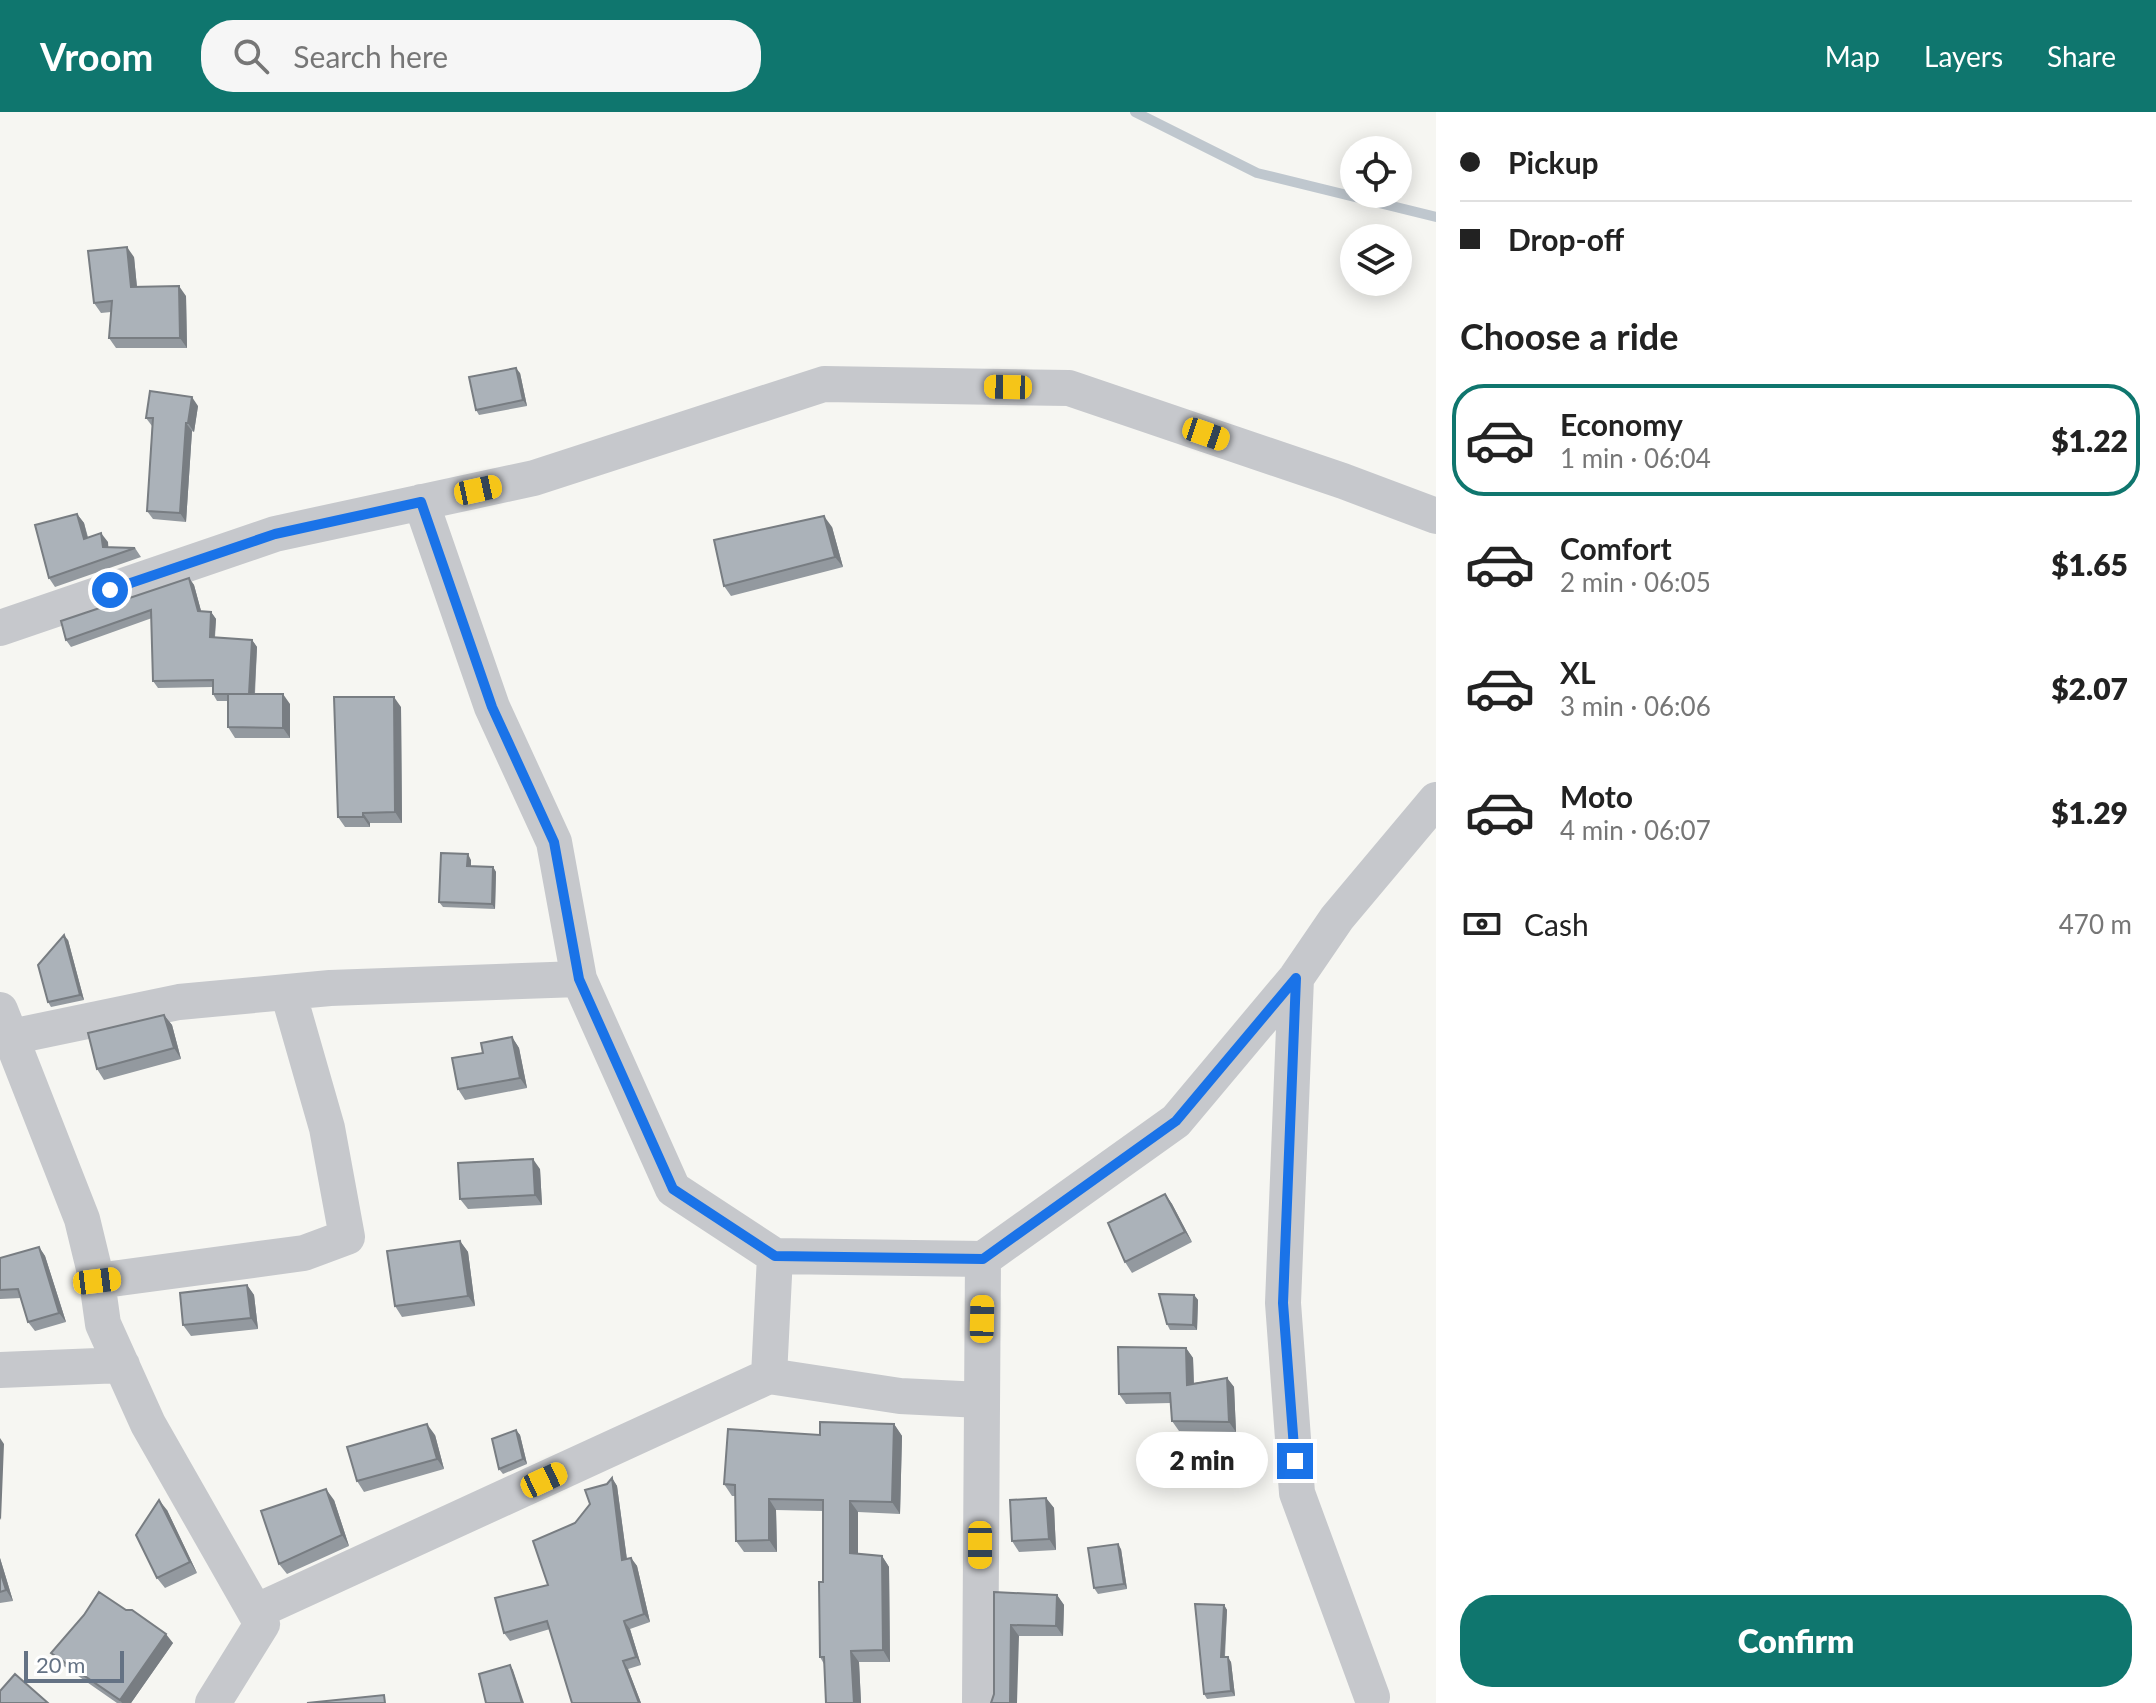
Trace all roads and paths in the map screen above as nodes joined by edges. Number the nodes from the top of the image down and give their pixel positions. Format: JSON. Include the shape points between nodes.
{"nodes":[{"id":1,"x":421,"y":502,"type":"junction"},
{"id":2,"x":1436,"y":516,"type":"edge"},
{"id":3,"x":0,"y":628,"type":"edge"},
{"id":4,"x":1436,"y":800,"type":"edge"},
{"id":5,"x":1296,"y":978,"type":"junction"},
{"id":6,"x":579,"y":979,"type":"junction"},
{"id":7,"x":288,"y":992,"type":"junction"},
{"id":8,"x":7,"y":1038,"type":"edge"},
{"id":9,"x":775,"y":1256,"type":"junction"},
{"id":10,"x":983,"y":1259,"type":"junction"},
{"id":11,"x":97,"y":1281,"type":"junction"},
{"id":12,"x":122,"y":1365,"type":"junction"},
{"id":13,"x":0,"y":1370,"type":"edge"},
{"id":14,"x":769,"y":1376,"type":"junction"},
{"id":15,"x":981,"y":1400,"type":"junction"},
{"id":16,"x":255,"y":1612,"type":"junction"},
{"id":17,"x":1365,"y":1701,"type":"edge"},
{"id":18,"x":213,"y":1703,"type":"edge"},
{"id":19,"x":980,"y":1703,"type":"edge"}],
"edges":[{"from":1,"to":2,"type":"street","via":[[534,478],[824,384],[839,384],[1069,388]]},
{"from":1,"to":3,"type":"street","via":[[275,534]]},
{"from":1,"to":6,"type":"street","via":[[492,707],[554,842]]},
{"from":4,"to":5,"type":"street","via":[[1337,918]]},
{"from":5,"to":10,"type":"street","via":[[1176,1121]]},
{"from":5,"to":17,"type":"street","via":[[1283,1303],[1297,1493]]},
{"from":6,"to":7,"type":"street"},
{"from":6,"to":9,"type":"street","via":[[673,1189]]},
{"from":7,"to":8,"type":"street","via":[[179,1002]]},
{"from":7,"to":11,"type":"street","via":[[327,1128],[347,1237],[304,1253]]},
{"from":8,"to":11,"type":"street","via":[[82,1219]]},
{"from":9,"to":10,"type":"street"},
{"from":9,"to":14,"type":"street"},
{"from":10,"to":15,"type":"street"},
{"from":11,"to":12,"type":"street","via":[[103,1324]]},
{"from":12,"to":13,"type":"street"},
{"from":12,"to":16,"type":"street","via":[[148,1424]]},
{"from":14,"to":15,"type":"street","via":[[900,1396]]},
{"from":14,"to":16,"type":"street"},
{"from":15,"to":19,"type":"street"},
{"from":16,"to":18,"type":"street","via":[[262,1624]]}]}
